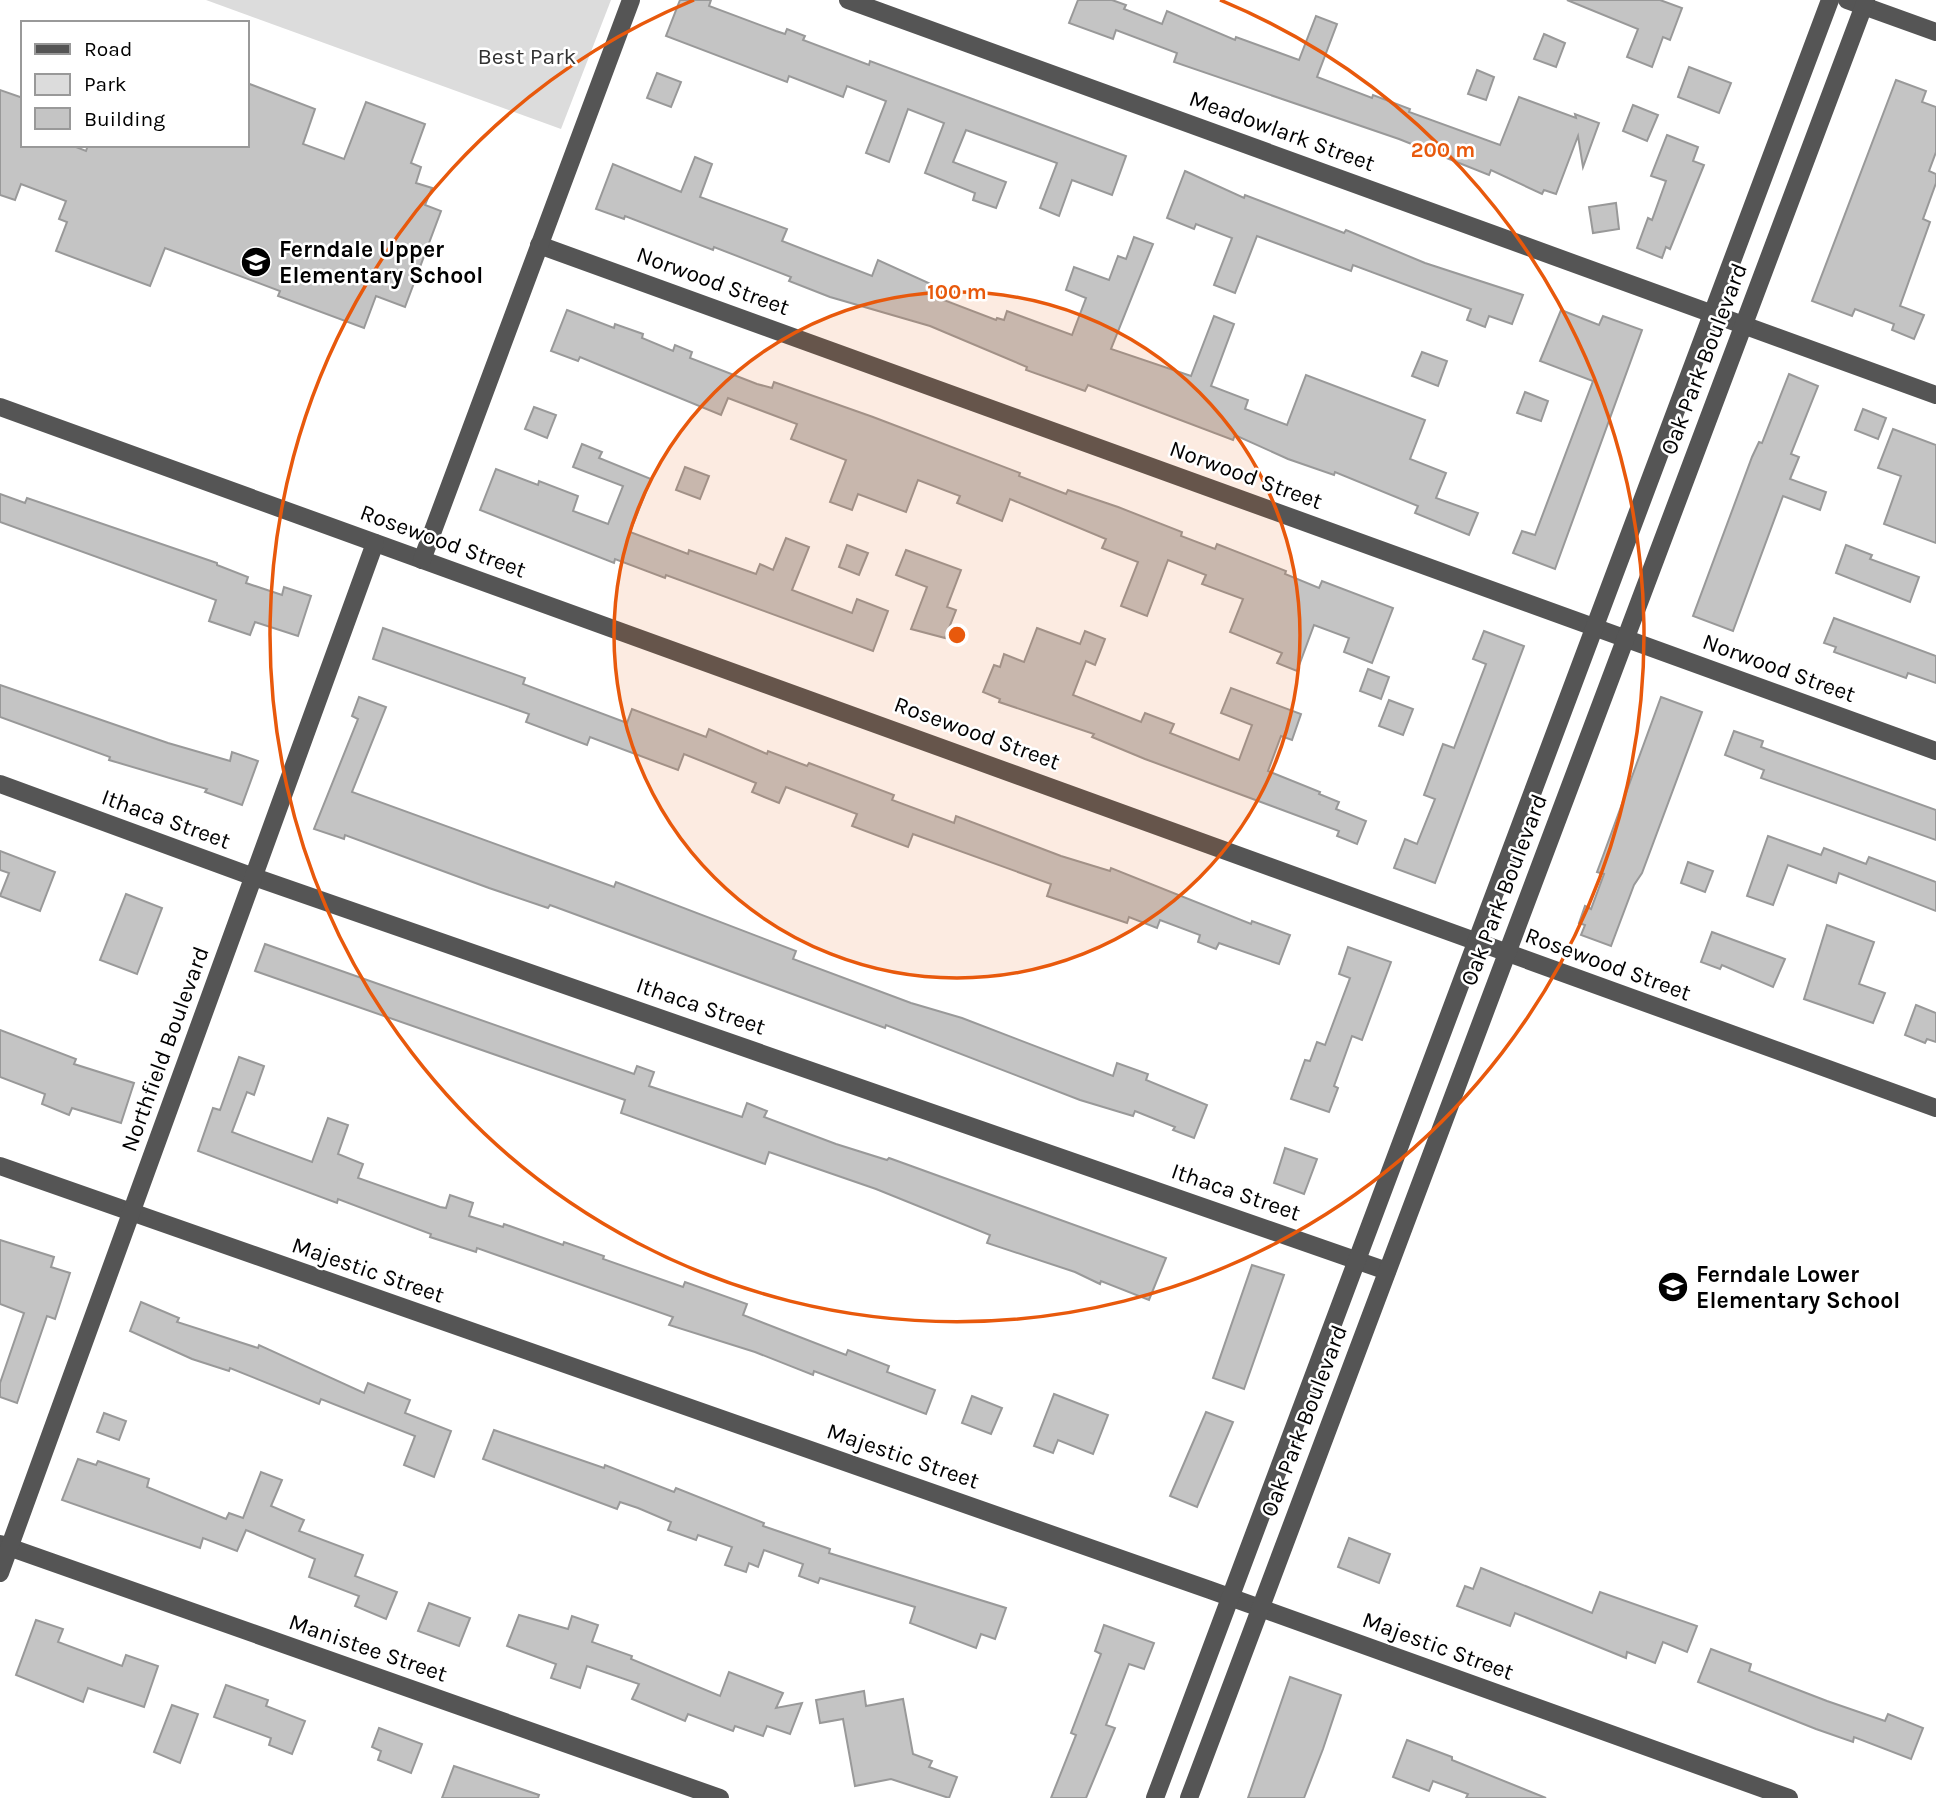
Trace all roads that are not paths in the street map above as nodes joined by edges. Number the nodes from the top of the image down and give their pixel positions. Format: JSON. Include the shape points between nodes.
{"nodes":[{"id":1,"x":631,"y":0,"type":"edge"},
{"id":2,"x":848,"y":0,"type":"edge"},
{"id":3,"x":1830,"y":0,"type":"edge"},
{"id":4,"x":1859,"y":2,"type":"edge"},
{"id":5,"x":1936,"y":32,"type":"edge"},
{"id":6,"x":539,"y":245,"type":"junction"},
{"id":7,"x":1712,"y":314,"type":"junction"},
{"id":8,"x":1743,"y":325,"type":"junction"},
{"id":9,"x":1936,"y":395,"type":"edge"},
{"id":10,"x":0,"y":407,"type":"edge"},
{"id":11,"x":375,"y":543,"type":"junction"},
{"id":12,"x":422,"y":559,"type":"junction"},
{"id":13,"x":1595,"y":627,"type":"junction"},
{"id":14,"x":1624,"y":639,"type":"junction"},
{"id":15,"x":1936,"y":751,"type":"edge"},
{"id":16,"x":0,"y":784,"type":"edge"},
{"id":17,"x":254,"y":877,"type":"junction"},
{"id":18,"x":1476,"y":942,"type":"junction"},
{"id":19,"x":1506,"y":953,"type":"junction"},
{"id":20,"x":1936,"y":1108,"type":"edge"},
{"id":21,"x":0,"y":1166,"type":"edge"},
{"id":22,"x":131,"y":1213,"type":"junction"},
{"id":23,"x":1356,"y":1261,"type":"junction"},
{"id":24,"x":1387,"y":1271,"type":"junction"},
{"id":25,"x":5,"y":1546,"type":"edge"},
{"id":26,"x":0,"y":1573,"type":"edge"},
{"id":27,"x":1230,"y":1597,"type":"junction"},
{"id":28,"x":1260,"y":1608,"type":"junction"},
{"id":29,"x":720,"y":1798,"type":"edge"},
{"id":30,"x":1155,"y":1798,"type":"edge"},
{"id":31,"x":1189,"y":1798,"type":"edge"},
{"id":32,"x":1789,"y":1798,"type":"edge"}],
"edges":[{"from":1,"to":6,"type":"street"},
{"from":2,"to":7,"type":"street","name":"Meadowlark Street"},
{"from":3,"to":7,"type":"street","name":"Oak Park Boulevard"},
{"from":4,"to":5,"type":"street"},
{"from":4,"to":8,"type":"street","name":"Oak Park Boulevard"},
{"from":6,"to":12,"type":"street"},
{"from":6,"to":13,"type":"street","name":"Norwood Street"},
{"from":7,"to":8,"type":"street","name":"Meadowlark Street"},
{"from":7,"to":13,"type":"street","name":"Oak Park Boulevard"},
{"from":8,"to":9,"type":"street","name":"Meadowlark Street"},
{"from":8,"to":14,"type":"street","name":"Oak Park Boulevard"},
{"from":10,"to":11,"type":"street","name":"Rosewood Street"},
{"from":11,"to":12,"type":"street","name":"Rosewood Street"},
{"from":11,"to":17,"type":"street","name":"Northfield Boulevard"},
{"from":12,"to":18,"type":"street","name":"Rosewood Street"},
{"from":13,"to":14,"type":"street","name":"Norwood Street"},
{"from":13,"to":18,"type":"street","name":"Oak Park Boulevard"},
{"from":14,"to":15,"type":"street","name":"Norwood Street"},
{"from":14,"to":19,"type":"street","name":"Oak Park Boulevard"},
{"from":16,"to":17,"type":"street","name":"Ithaca Street"},
{"from":17,"to":22,"type":"street","name":"Northfield Boulevard"},
{"from":17,"to":23,"type":"street","name":"Ithaca Street"},
{"from":18,"to":19,"type":"street","name":"Rosewood Street"},
{"from":18,"to":23,"type":"street","name":"Oak Park Boulevard"},
{"from":19,"to":20,"type":"street","name":"Rosewood Street"},
{"from":19,"to":24,"type":"street","name":"Oak Park Boulevard"},
{"from":21,"to":22,"type":"street","name":"Majestic Street"},
{"from":22,"to":25,"type":"street","name":"Northfield Boulevard"},
{"from":22,"to":27,"type":"street","name":"Majestic Street"},
{"from":23,"to":24,"type":"street","name":"Ithaca Street"},
{"from":23,"to":27,"type":"street","name":"Oak Park Boulevard"},
{"from":24,"to":28,"type":"street","name":"Oak Park Boulevard"},
{"from":25,"to":26,"type":"street","name":"Northfield Boulevard"},
{"from":25,"to":29,"type":"street","name":"Manistee Street"},
{"from":27,"to":28,"type":"street","name":"Majestic Street"},
{"from":27,"to":30,"type":"street","name":"Oak Park Boulevard"},
{"from":28,"to":31,"type":"street","name":"Oak Park Boulevard"},
{"from":28,"to":32,"type":"street","name":"Majestic Street"}]}
